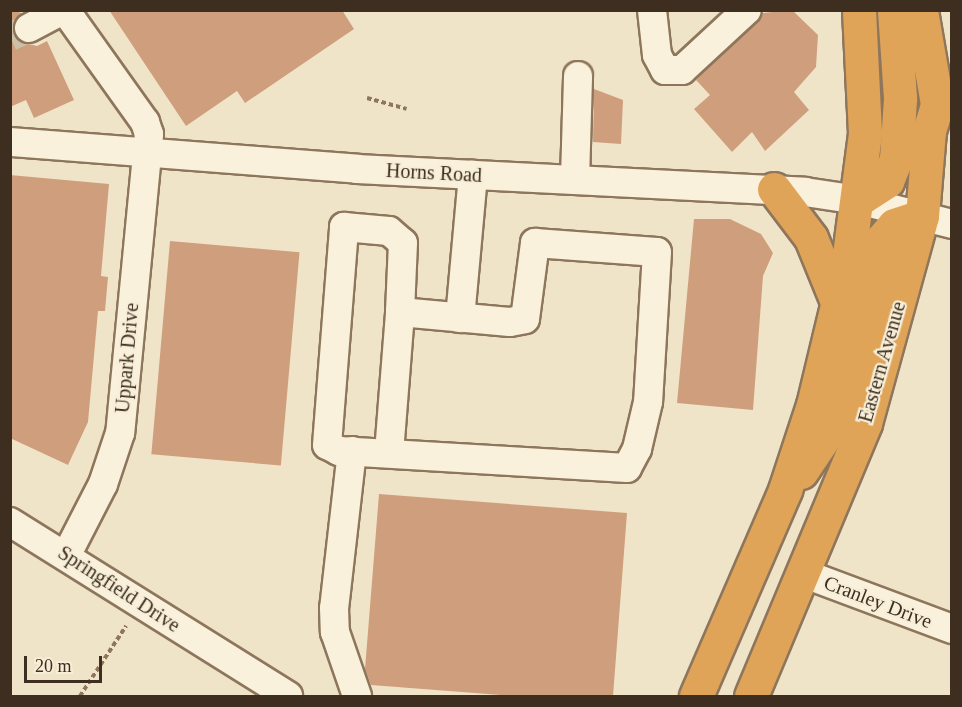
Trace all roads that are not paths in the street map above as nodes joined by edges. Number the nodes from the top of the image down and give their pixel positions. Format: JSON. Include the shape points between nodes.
{"nodes":[{"id":1,"x":64,"y":10,"type":"edge"},
{"id":2,"x":652,"y":10,"type":"edge"},
{"id":3,"x":669,"y":10,"type":"edge"},
{"id":4,"x":747,"y":10,"type":"edge"},
{"id":5,"x":859,"y":10,"type":"edge"},
{"id":6,"x":894,"y":10,"type":"edge"},
{"id":7,"x":921,"y":10,"type":"edge"},
{"id":8,"x":29,"y":28,"type":"tunnel mouth"},
{"id":9,"x":656,"y":44,"type":"junction"},
{"id":10,"x":578,"y":76,"type":"dead end"},
{"id":11,"x":944,"y":117,"type":"edge"},
{"id":12,"x":10,"y":142,"type":"edge"},
{"id":13,"x":147,"y":150,"type":"junction"},
{"id":14,"x":473,"y":175,"type":"junction"},
{"id":15,"x":575,"y":179,"type":"junction"},
{"id":16,"x":774,"y":189,"type":"junction"},
{"id":17,"x":858,"y":200,"type":"junction"},
{"id":18,"x":937,"y":220,"type":"edge"},
{"id":19,"x":837,"y":304,"type":"junction"},
{"id":20,"x":400,"y":312,"type":"junction"},
{"id":21,"x":460,"y":318,"type":"junction"},
{"id":22,"x":352,"y":451,"type":"junction"},
{"id":23,"x":389,"y":453,"type":"junction"},
{"id":24,"x":785,"y":490,"type":"junction"},
{"id":25,"x":10,"y":522,"type":"edge"},
{"id":26,"x":67,"y":554,"type":"junction"},
{"id":27,"x":805,"y":574,"type":"junction"},
{"id":28,"x":951,"y":629,"type":"edge"},
{"id":29,"x":288,"y":696,"type":"edge"},
{"id":30,"x":357,"y":696,"type":"edge"},
{"id":31,"x":696,"y":696,"type":"edge"},
{"id":32,"x":751,"y":696,"type":"edge"}],
"edges":[{"from":1,"to":8,"type":"street"},
{"from":1,"to":13,"type":"street","name":"Uppark Drive","via":[[145,122]]},
{"from":2,"to":9,"type":"street"},
{"from":3,"to":9,"type":"street","via":[[671,21]]},
{"from":4,"to":9,"type":"street","via":[[682,70],[664,70]]},
{"from":5,"to":17,"type":"highway","via":[[865,133]]},
{"from":6,"to":17,"type":"highway","via":[[900,98],[896,159],[887,182]]},
{"from":7,"to":11,"type":"highway","name":"Eastern Avenue"},
{"from":10,"to":15,"type":"street"},
{"from":11,"to":18,"type":"highway","name":"Eastern Avenue","via":[[929,131]]},
{"from":12,"to":13,"type":"street","name":"Horns Road"},
{"from":13,"to":14,"type":"street","name":"Horns Road"},
{"from":13,"to":26,"type":"street","name":"Uppark Drive","via":[[120,433],[106,476]]},
{"from":14,"to":15,"type":"street","name":"Horns Road"},
{"from":14,"to":21,"type":"street"},
{"from":15,"to":16,"type":"street","name":"Horns Road"},
{"from":16,"to":17,"type":"street","name":"Horns Road"},
{"from":16,"to":19,"type":"highway","via":[[811,238]]},
{"from":17,"to":18,"type":"street","name":"Horns Road"},
{"from":17,"to":19,"type":"highway"},
{"from":18,"to":24,"type":"highway","via":[[894,225],[882,239],[843,401],[817,453]]},
{"from":18,"to":27,"type":"highway","name":"Eastern Avenue","via":[[865,423]]},
{"from":19,"to":24,"type":"highway"},
{"from":20,"to":21,"type":"street"},
{"from":20,"to":22,"type":"street","via":[[404,243],[389,231],[344,227],[327,445]]},
{"from":20,"to":23,"type":"street"},
{"from":21,"to":23,"type":"street","via":[[525,319],[530,254],[535,243],[657,252],[648,402],[637,449],[627,468]]},
{"from":22,"to":23,"type":"street"},
{"from":22,"to":30,"type":"street","via":[[334,624]]},
{"from":24,"to":31,"type":"highway"},
{"from":25,"to":26,"type":"street","name":"Springfield Drive"},
{"from":26,"to":29,"type":"street","name":"Springfield Drive"},
{"from":27,"to":28,"type":"street","name":"Cranley Drive"},
{"from":27,"to":32,"type":"highway","name":"Eastern Avenue"}]}
